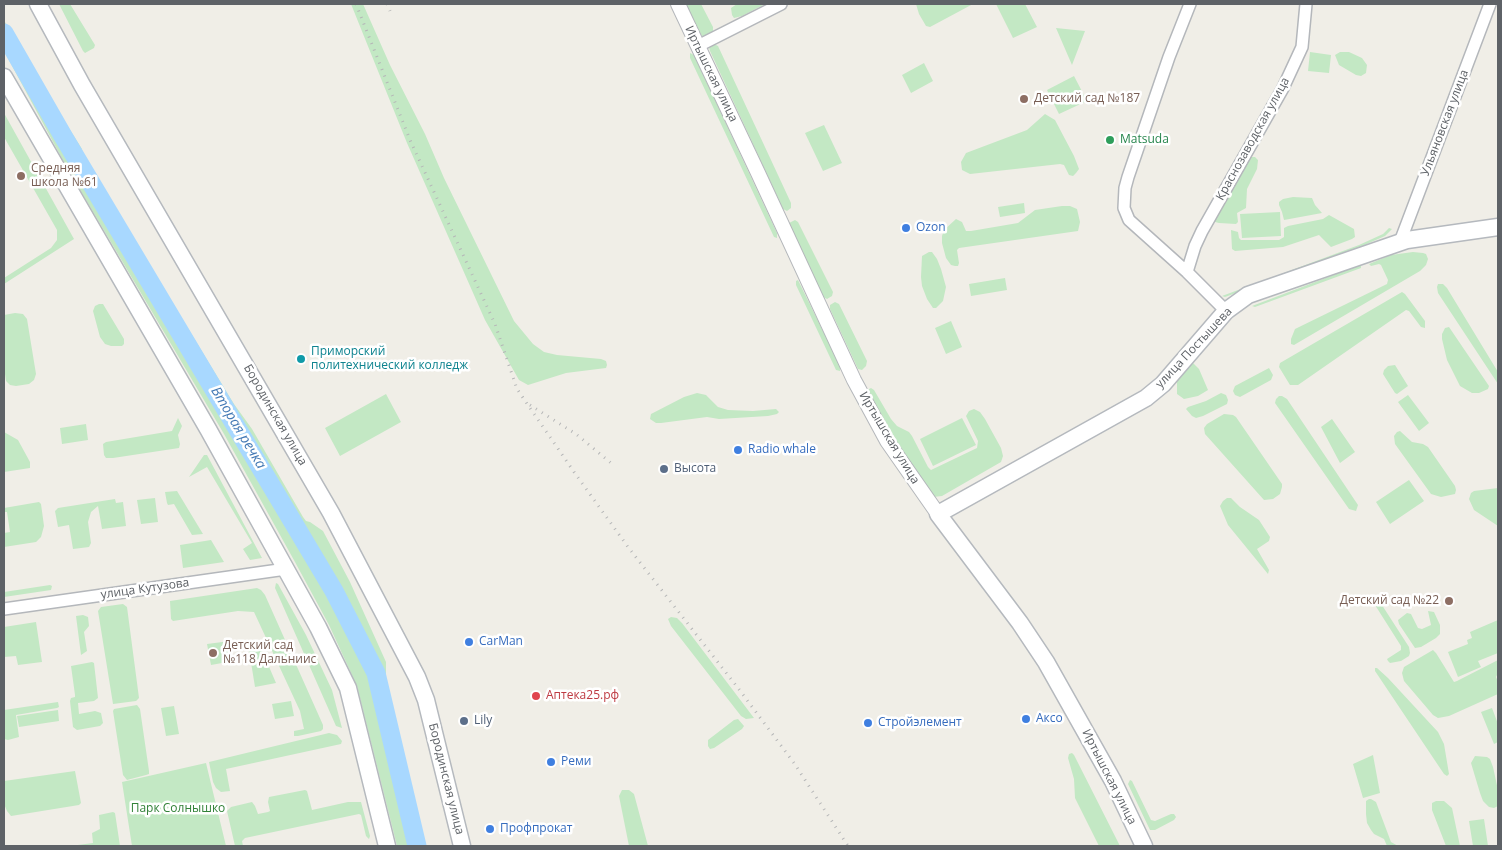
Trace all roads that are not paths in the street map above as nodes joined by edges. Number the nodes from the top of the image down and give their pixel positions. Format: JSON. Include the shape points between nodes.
{"nodes":[{"id":1,"x":38,"y":4,"type":"edge"},
{"id":2,"x":678,"y":4,"type":"edge"},
{"id":3,"x":781,"y":4,"type":"edge"},
{"id":4,"x":1190,"y":4,"type":"edge"},
{"id":5,"x":1306,"y":4,"type":"edge"},
{"id":6,"x":1490,"y":4,"type":"edge"},
{"id":7,"x":698,"y":46,"type":"junction"},
{"id":8,"x":4,"y":77,"type":"edge"},
{"id":9,"x":1498,"y":227,"type":"edge"},
{"id":10,"x":1400,"y":242,"type":"junction"},
{"id":11,"x":1187,"y":272,"type":"junction"},
{"id":12,"x":1226,"y":311,"type":"junction"},
{"id":13,"x":938,"y":514,"type":"junction"},
{"id":14,"x":286,"y":569,"type":"junction"},
{"id":15,"x":4,"y":609,"type":"edge"},
{"id":16,"x":387,"y":846,"type":"edge"},
{"id":17,"x":462,"y":846,"type":"edge"},
{"id":18,"x":1144,"y":846,"type":"edge"}],
"edges":[{"from":1,"to":17,"type":"main road","name":"Бородинская улица","via":[[87,94],[331,512],[417,677],[426,700]]},
{"from":2,"to":7,"type":"street","name":"Иртышская улица"},
{"from":3,"to":7,"type":"street"},
{"from":4,"to":11,"type":"street","via":[[1128,176],[1124,198],[1129,220]]},
{"from":5,"to":11,"type":"street","name":"Краснозаводская улица","via":[[1302,47],[1283,88],[1202,231]]},
{"from":6,"to":10,"type":"street","name":"Ульяновская улица"},
{"from":7,"to":13,"type":"street","name":"Иртышская улица","via":[[854,380],[887,441]]},
{"from":8,"to":14,"type":"main road"},
{"from":9,"to":10,"type":"main road","name":"улица Постышева"},
{"from":10,"to":12,"type":"main road","name":"улица Постышева","via":[[1248,294]]},
{"from":11,"to":12,"type":"street"},
{"from":12,"to":13,"type":"main road","name":"улица Постышева","via":[[1163,384],[1146,398]]},
{"from":13,"to":18,"type":"main road","name":"Иртышская улица","via":[[1020,622],[1046,662],[1113,781]]},
{"from":14,"to":15,"type":"street","name":"улица Кутузова"},
{"from":14,"to":16,"type":"main road","via":[[348,688]]}]}
